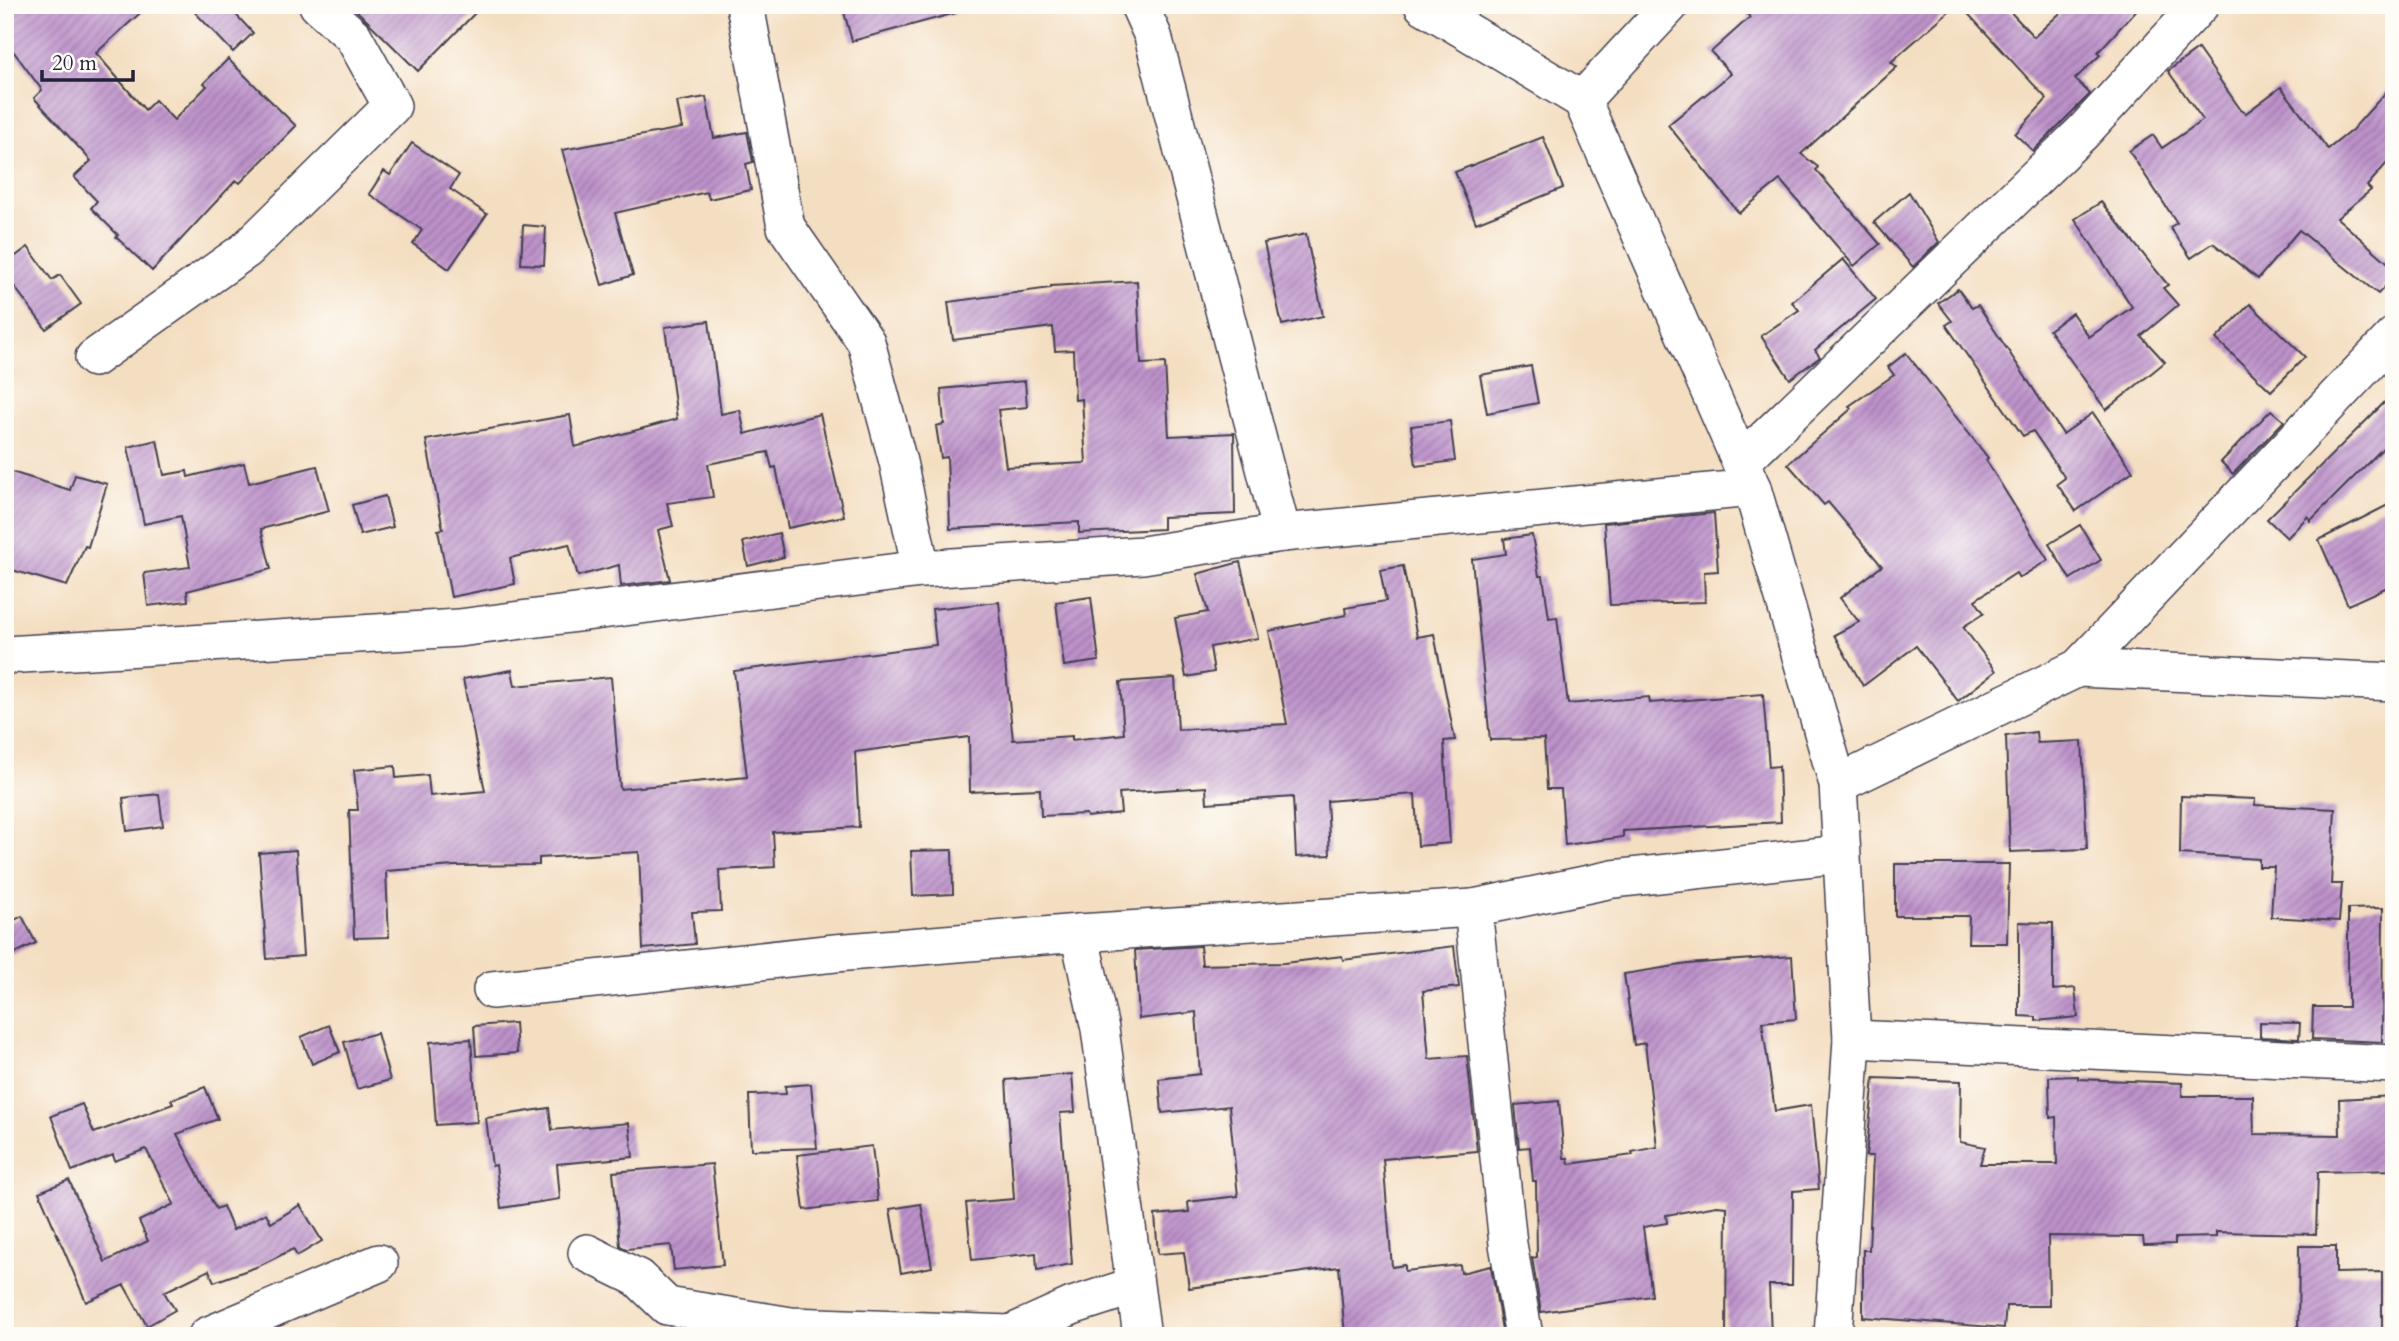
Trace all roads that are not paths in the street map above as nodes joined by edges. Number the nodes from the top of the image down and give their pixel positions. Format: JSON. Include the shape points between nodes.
{"nodes":[{"id":1,"x":318,"y":5,"type":"edge"},
{"id":2,"x":745,"y":5,"type":"edge"},
{"id":3,"x":1139,"y":5,"type":"edge"},
{"id":4,"x":1423,"y":5,"type":"edge"},
{"id":5,"x":1671,"y":5,"type":"edge"},
{"id":6,"x":2200,"y":5,"type":"edge"},
{"id":7,"x":1582,"y":100,"type":"junction"},
{"id":8,"x":2394,"y":336,"type":"edge"},
{"id":9,"x":94,"y":358,"type":"dead end"},
{"id":10,"x":1746,"y":475,"type":"junction"},
{"id":11,"x":1282,"y":533,"type":"junction"},
{"id":12,"x":920,"y":569,"type":"junction"},
{"id":13,"x":5,"y":654,"type":"edge"},
{"id":14,"x":2078,"y":668,"type":"junction"},
{"id":15,"x":2394,"y":682,"type":"edge"},
{"id":16,"x":1838,"y":784,"type":"junction"},
{"id":17,"x":1841,"y":854,"type":"junction"},
{"id":18,"x":1473,"y":908,"type":"junction"},
{"id":19,"x":1079,"y":933,"type":"junction"},
{"id":20,"x":492,"y":990,"type":"dead end"},
{"id":21,"x":1852,"y":1040,"type":"junction"},
{"id":22,"x":2394,"y":1064,"type":"edge"},
{"id":23,"x":587,"y":1253,"type":"dead end"},
{"id":24,"x":379,"y":1263,"type":"dead end"},
{"id":25,"x":1134,"y":1286,"type":"junction"},
{"id":26,"x":666,"y":1321,"type":"edge"},
{"id":27,"x":1010,"y":1335,"type":"edge"},
{"id":28,"x":207,"y":1336,"type":"edge"},
{"id":29,"x":1142,"y":1336,"type":"edge"},
{"id":30,"x":1524,"y":1336,"type":"edge"},
{"id":31,"x":1833,"y":1336,"type":"edge"}],
"edges":[{"from":1,"to":9,"type":"street","via":[[353,36],[392,106],[246,250]]},
{"from":2,"to":12,"type":"street","via":[[786,227],[866,342]]},
{"from":3,"to":11,"type":"street","via":[[1153,36]]},
{"from":4,"to":7,"type":"street"},
{"from":5,"to":7,"type":"street"},
{"from":6,"to":10,"type":"street","via":[[2083,132]]},
{"from":7,"to":10,"type":"street"},
{"from":8,"to":14,"type":"street"},
{"from":10,"to":11,"type":"street"},
{"from":10,"to":16,"type":"street"},
{"from":11,"to":12,"type":"street","via":[[1143,555]]},
{"from":12,"to":13,"type":"street","via":[[458,628]]},
{"from":14,"to":15,"type":"street"},
{"from":14,"to":16,"type":"street"},
{"from":16,"to":17,"type":"street"},
{"from":17,"to":18,"type":"street","via":[[1613,879]]},
{"from":17,"to":21,"type":"street"},
{"from":18,"to":19,"type":"street"},
{"from":18,"to":30,"type":"street","via":[[1508,1244]]},
{"from":19,"to":20,"type":"street","via":[[835,953]]},
{"from":19,"to":25,"type":"street","via":[[1100,1030]]},
{"from":21,"to":22,"type":"street"},
{"from":21,"to":31,"type":"street"},
{"from":23,"to":26,"type":"street","via":[[638,1278]]},
{"from":24,"to":28,"type":"street"},
{"from":25,"to":27,"type":"street","via":[[1072,1306]]},
{"from":25,"to":29,"type":"street"},
{"from":26,"to":27,"type":"street"}]}
